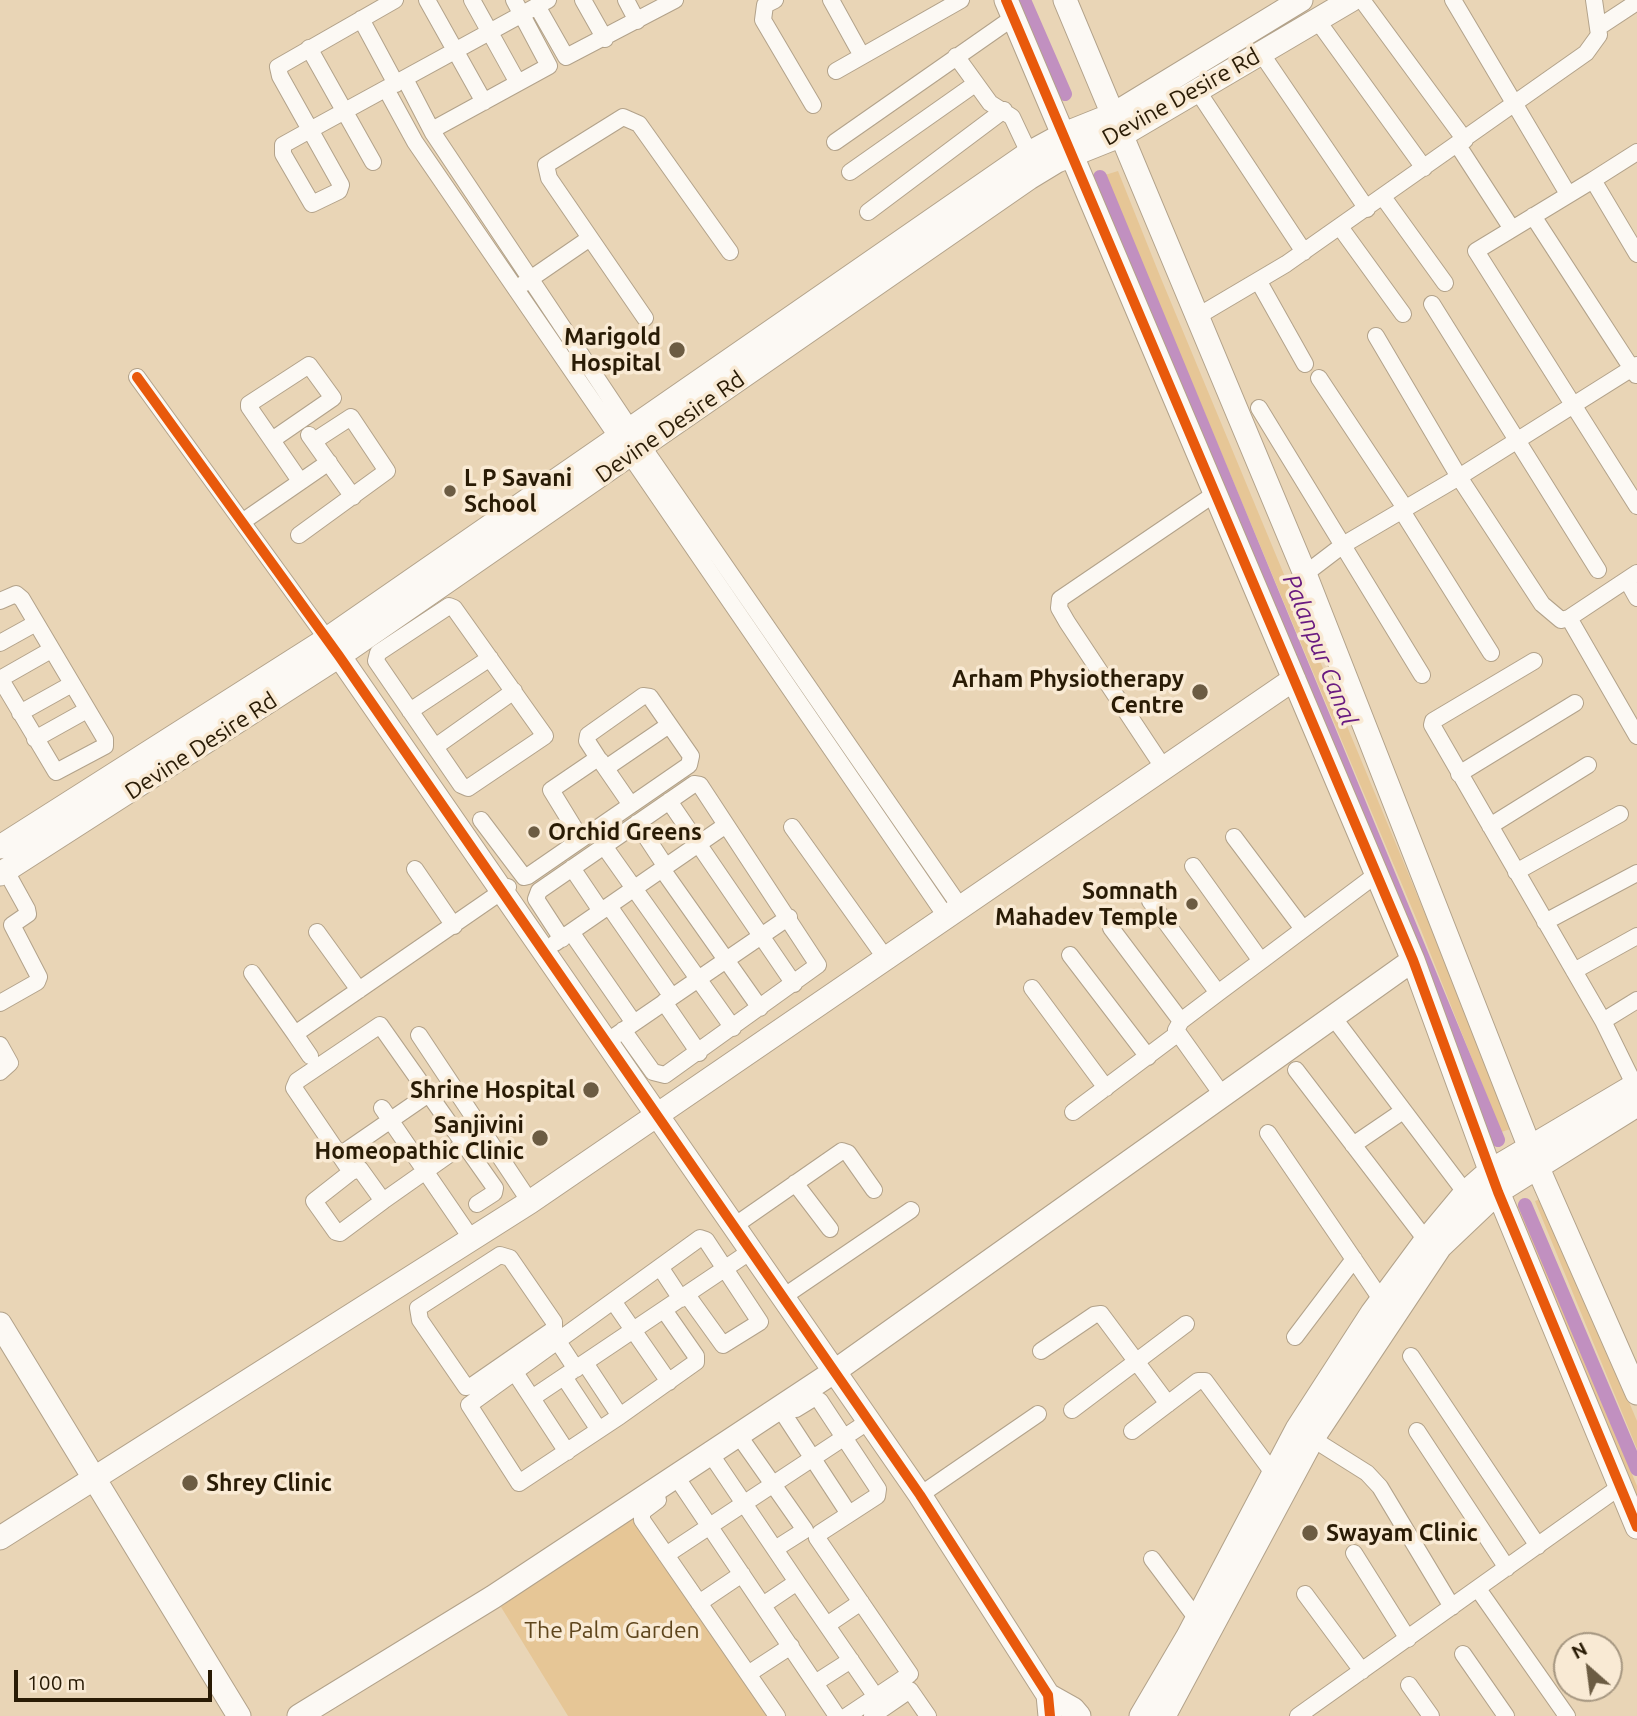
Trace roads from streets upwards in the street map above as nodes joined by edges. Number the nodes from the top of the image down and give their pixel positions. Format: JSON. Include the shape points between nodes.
{"nodes":[{"id":1,"x":395,"y":0,"type":"edge"},
{"id":2,"x":427,"y":0,"type":"edge"},
{"id":3,"x":472,"y":0,"type":"edge"},
{"id":4,"x":583,"y":0,"type":"edge"},
{"id":5,"x":626,"y":0,"type":"edge"},
{"id":6,"x":675,"y":0,"type":"edge"},
{"id":7,"x":775,"y":0,"type":"edge"},
{"id":8,"x":831,"y":0,"type":"edge"},
{"id":9,"x":961,"y":0,"type":"edge"},
{"id":10,"x":1065,"y":0,"type":"edge"},
{"id":11,"x":1351,"y":0,"type":"edge"},
{"id":12,"x":1362,"y":0,"type":"edge"},
{"id":13,"x":1453,"y":0,"type":"edge"},
{"id":14,"x":1594,"y":0,"type":"edge"},
{"id":15,"x":1637,"y":2,"type":"edge"},
{"id":16,"x":543,"y":3,"type":"edge"},
{"id":17,"x":1287,"y":4,"type":"edge"},
{"id":18,"x":518,"y":7,"type":"edge"},
{"id":19,"x":1010,"y":8,"type":"edge"},
{"id":20,"x":361,"y":19,"type":"junction"},
{"id":21,"x":1318,"y":20,"type":"junction"},
{"id":22,"x":637,"y":21,"type":"junction"},
{"id":23,"x":1599,"y":27,"type":"junction"},
{"id":24,"x":490,"y":32,"type":"junction"},
{"id":25,"x":1297,"y":32,"type":"junction"},
{"id":26,"x":605,"y":39,"type":"junction"},
{"id":27,"x":310,"y":48,"type":"junction"},
{"id":28,"x":455,"y":51,"type":"junction"},
{"id":29,"x":1261,"y":53,"type":"junction"},
{"id":30,"x":862,"y":56,"type":"junction"},
{"id":31,"x":956,"y":56,"type":"junction"},
{"id":32,"x":836,"y":71,"type":"dead end"},
{"id":33,"x":518,"y":83,"type":"junction"},
{"id":34,"x":396,"y":84,"type":"junction"},
{"id":35,"x":975,"y":84,"type":"junction"},
{"id":36,"x":1197,"y":90,"type":"junction"},
{"id":37,"x":484,"y":102,"type":"junction"},
{"id":38,"x":1516,"y":102,"type":"junction"},
{"id":39,"x":813,"y":105,"type":"dead end"},
{"id":40,"x":1004,"y":110,"type":"junction"},
{"id":41,"x":345,"y":111,"type":"junction"},
{"id":42,"x":1118,"y":125,"type":"junction"},
{"id":43,"x":310,"y":130,"type":"junction"},
{"id":44,"x":432,"y":130,"type":"junction"},
{"id":45,"x":835,"y":142,"type":"dead end"},
{"id":46,"x":1461,"y":142,"type":"junction"},
{"id":47,"x":1068,"y":144,"type":"junction"},
{"id":48,"x":1637,"y":152,"type":"edge"},
{"id":49,"x":447,"y":153,"type":"junction"},
{"id":50,"x":1029,"y":153,"type":"junction"},
{"id":51,"x":373,"y":162,"type":"dead end"},
{"id":52,"x":430,"y":163,"type":"junction"},
{"id":53,"x":1424,"y":168,"type":"junction"},
{"id":54,"x":850,"y":172,"type":"dead end"},
{"id":55,"x":1592,"y":180,"type":"junction"},
{"id":56,"x":1568,"y":194,"type":"junction"},
{"id":57,"x":1383,"y":197,"type":"junction"},
{"id":58,"x":1367,"y":209,"type":"junction"},
{"id":59,"x":868,"y":212,"type":"dead end"},
{"id":60,"x":1533,"y":216,"type":"junction"},
{"id":61,"x":1340,"y":228,"type":"junction"},
{"id":62,"x":1512,"y":229,"type":"junction"},
{"id":63,"x":590,"y":238,"type":"junction"},
{"id":64,"x":730,"y":252,"type":"dead end"},
{"id":65,"x":1304,"y":252,"type":"junction"},
{"id":66,"x":1637,"y":254,"type":"edge"},
{"id":67,"x":1259,"y":282,"type":"junction"},
{"id":68,"x":1445,"y":283,"type":"dead end"},
{"id":69,"x":524,"y":284,"type":"junction"},
{"id":70,"x":1432,"y":304,"type":"dead end"},
{"id":71,"x":1403,"y":314,"type":"dead end"},
{"id":72,"x":1198,"y":316,"type":"junction"},
{"id":73,"x":645,"y":318,"type":"dead end"},
{"id":74,"x":1376,"y":336,"type":"dead end"},
{"id":75,"x":1305,"y":363,"type":"dead end"},
{"id":76,"x":1635,"y":370,"type":"edge"},
{"id":77,"x":137,"y":377,"type":"dead end"},
{"id":78,"x":1319,"y":378,"type":"dead end"},
{"id":79,"x":1572,"y":404,"type":"junction"},
{"id":80,"x":1259,"y":408,"type":"dead end"},
{"id":81,"x":300,"y":421,"type":"junction"},
{"id":82,"x":1516,"y":439,"type":"junction"},
{"id":83,"x":272,"y":440,"type":"junction"},
{"id":84,"x":314,"y":441,"type":"junction"},
{"id":85,"x":630,"y":441,"type":"junction"},
{"id":86,"x":329,"y":462,"type":"junction"},
{"id":87,"x":1459,"y":477,"type":"junction"},
{"id":88,"x":300,"y":481,"type":"junction"},
{"id":89,"x":1216,"y":494,"type":"junction"},
{"id":90,"x":353,"y":497,"type":"junction"},
{"id":91,"x":1637,"y":506,"type":"edge"},
{"id":92,"x":1404,"y":509,"type":"junction"},
{"id":93,"x":242,"y":522,"type":"junction"},
{"id":94,"x":299,"y":535,"type":"dead end"},
{"id":95,"x":1343,"y":545,"type":"junction"},
{"id":96,"x":1598,"y":570,"type":"dead end"},
{"id":97,"x":1305,"y":574,"type":"junction"},
{"id":98,"x":1632,"y":577,"type":"edge"},
{"id":99,"x":1637,"y":598,"type":"edge"},
{"id":100,"x":0,"y":601,"type":"edge"},
{"id":101,"x":1569,"y":618,"type":"junction"},
{"id":102,"x":36,"y":623,"type":"junction"},
{"id":103,"x":0,"y":643,"type":"edge"},
{"id":104,"x":333,"y":647,"type":"junction"},
{"id":105,"x":51,"y":650,"type":"junction"},
{"id":106,"x":1491,"y":653,"type":"dead end"},
{"id":107,"x":490,"y":658,"type":"junction"},
{"id":108,"x":1534,"y":662,"type":"dead end"},
{"id":109,"x":1422,"y":674,"type":"dead end"},
{"id":110,"x":0,"y":679,"type":"edge"},
{"id":111,"x":1294,"y":679,"type":"junction"},
{"id":112,"x":72,"y":684,"type":"junction"},
{"id":113,"x":514,"y":691,"type":"junction"},
{"id":114,"x":1575,"y":702,"type":"dead end"},
{"id":115,"x":87,"y":710,"type":"junction"},
{"id":116,"x":410,"y":711,"type":"junction"},
{"id":117,"x":20,"y":713,"type":"junction"},
{"id":118,"x":669,"y":725,"type":"junction"},
{"id":119,"x":421,"y":727,"type":"junction"},
{"id":120,"x":1637,"y":736,"type":"edge"},
{"id":121,"x":35,"y":739,"type":"junction"},
{"id":122,"x":399,"y":742,"type":"junction"},
{"id":123,"x":435,"y":747,"type":"junction"},
{"id":124,"x":83,"y":760,"type":"junction"},
{"id":125,"x":602,"y":763,"type":"junction"},
{"id":126,"x":1588,"y":765,"type":"dead end"},
{"id":127,"x":1163,"y":768,"type":"junction"},
{"id":128,"x":1459,"y":774,"type":"junction"},
{"id":129,"x":99,"y":786,"type":"junction"},
{"id":130,"x":669,"y":801,"type":"junction"},
{"id":131,"x":631,"y":805,"type":"junction"},
{"id":132,"x":1620,"y":814,"type":"dead end"},
{"id":133,"x":481,"y":820,"type":"dead end"},
{"id":134,"x":637,"y":823,"type":"junction"},
{"id":135,"x":726,"y":825,"type":"junction"},
{"id":136,"x":1490,"y":826,"type":"junction"},
{"id":137,"x":792,"y":827,"type":"dead end"},
{"id":138,"x":1234,"y":837,"type":"dead end"},
{"id":139,"x":580,"y":839,"type":"junction"},
{"id":140,"x":699,"y":844,"type":"junction"},
{"id":141,"x":604,"y":846,"type":"junction"},
{"id":142,"x":0,"y":847,"type":"edge"},
{"id":143,"x":1193,"y":866,"type":"dead end"},
{"id":144,"x":572,"y":868,"type":"junction"},
{"id":145,"x":664,"y":868,"type":"junction"},
{"id":146,"x":415,"y":869,"type":"dead end"},
{"id":147,"x":1517,"y":872,"type":"junction"},
{"id":148,"x":3,"y":873,"type":"edge"},
{"id":149,"x":1637,"y":873,"type":"edge"},
{"id":150,"x":1377,"y":874,"type":"junction"},
{"id":151,"x":521,"y":876,"type":"junction"},
{"id":152,"x":634,"y":888,"type":"junction"},
{"id":153,"x":502,"y":891,"type":"junction"},
{"id":154,"x":1150,"y":901,"type":"dead end"},
{"id":155,"x":605,"y":909,"type":"junction"},
{"id":156,"x":952,"y":910,"type":"junction"},
{"id":157,"x":789,"y":916,"type":"junction"},
{"id":158,"x":1545,"y":922,"type":"junction"},
{"id":159,"x":454,"y":926,"type":"junction"},
{"id":160,"x":1111,"y":928,"type":"dead end"},
{"id":161,"x":6,"y":929,"type":"edge"},
{"id":162,"x":1303,"y":929,"type":"junction"},
{"id":163,"x":317,"y":932,"type":"dead end"},
{"id":164,"x":761,"y":936,"type":"junction"},
{"id":165,"x":1637,"y":936,"type":"edge"},
{"id":166,"x":559,"y":941,"type":"junction"},
{"id":167,"x":1070,"y":955,"type":"dead end"},
{"id":168,"x":884,"y":956,"type":"junction"},
{"id":169,"x":1413,"y":960,"type":"junction"},
{"id":170,"x":725,"y":961,"type":"junction"},
{"id":171,"x":1261,"y":961,"type":"junction"},
{"id":172,"x":1574,"y":971,"type":"junction"},
{"id":173,"x":252,"y":973,"type":"dead end"},
{"id":174,"x":699,"y":979,"type":"junction"},
{"id":175,"x":794,"y":984,"type":"junction"},
{"id":176,"x":1032,"y":988,"type":"dead end"},
{"id":177,"x":359,"y":990,"type":"junction"},
{"id":178,"x":1219,"y":993,"type":"junction"},
{"id":179,"x":668,"y":1000,"type":"junction"},
{"id":180,"x":1637,"y":1000,"type":"edge"},
{"id":181,"x":0,"y":1003,"type":"edge"},
{"id":182,"x":760,"y":1009,"type":"junction"},
{"id":183,"x":1333,"y":1017,"type":"junction"},
{"id":184,"x":1603,"y":1021,"type":"junction"},
{"id":185,"x":733,"y":1028,"type":"junction"},
{"id":186,"x":1179,"y":1028,"type":"junction"},
{"id":187,"x":621,"y":1032,"type":"junction"},
{"id":188,"x":295,"y":1034,"type":"junction"},
{"id":189,"x":419,"y":1035,"type":"dead end"},
{"id":190,"x":0,"y":1045,"type":"edge"},
{"id":191,"x":699,"y":1053,"type":"junction"},
{"id":192,"x":310,"y":1056,"type":"dead end"},
{"id":193,"x":1148,"y":1057,"type":"junction"},
{"id":194,"x":1296,"y":1070,"type":"dead end"},
{"id":195,"x":0,"y":1072,"type":"edge"},
{"id":196,"x":1106,"y":1088,"type":"junction"},
{"id":197,"x":1636,"y":1091,"type":"edge"},
{"id":198,"x":430,"y":1093,"type":"junction"},
{"id":199,"x":1223,"y":1096,"type":"junction"},
{"id":200,"x":1403,"y":1111,"type":"junction"},
{"id":201,"x":1073,"y":1112,"type":"dead end"},
{"id":202,"x":386,"y":1114,"type":"junction"},
{"id":203,"x":656,"y":1114,"type":"junction"},
{"id":204,"x":1268,"y":1133,"type":"dead end"},
{"id":205,"x":464,"y":1144,"type":"junction"},
{"id":206,"x":1353,"y":1144,"type":"junction"},
{"id":207,"x":340,"y":1156,"type":"junction"},
{"id":208,"x":1533,"y":1156,"type":"junction"},
{"id":209,"x":424,"y":1171,"type":"junction"},
{"id":210,"x":351,"y":1172,"type":"junction"},
{"id":211,"x":1494,"y":1182,"type":"junction"},
{"id":212,"x":795,"y":1183,"type":"junction"},
{"id":213,"x":874,"y":1190,"type":"dead end"},
{"id":214,"x":383,"y":1200,"type":"junction"},
{"id":215,"x":1472,"y":1200,"type":"junction"},
{"id":216,"x":530,"y":1202,"type":"junction"},
{"id":217,"x":477,"y":1204,"type":"dead end"},
{"id":218,"x":911,"y":1210,"type":"dead end"},
{"id":219,"x":734,"y":1226,"type":"junction"},
{"id":220,"x":830,"y":1228,"type":"dead end"},
{"id":221,"x":471,"y":1238,"type":"junction"},
{"id":222,"x":1426,"y":1240,"type":"junction"},
{"id":223,"x":751,"y":1251,"type":"junction"},
{"id":224,"x":1354,"y":1259,"type":"junction"},
{"id":225,"x":660,"y":1267,"type":"junction"},
{"id":226,"x":725,"y":1269,"type":"junction"},
{"id":227,"x":403,"y":1284,"type":"junction"},
{"id":228,"x":684,"y":1297,"type":"junction"},
{"id":229,"x":783,"y":1297,"type":"junction"},
{"id":230,"x":613,"y":1301,"type":"junction"},
{"id":231,"x":418,"y":1307,"type":"junction"},
{"id":232,"x":1387,"y":1309,"type":"junction"},
{"id":233,"x":664,"y":1310,"type":"junction"},
{"id":234,"x":0,"y":1324,"type":"edge"},
{"id":235,"x":1186,"y":1324,"type":"dead end"},
{"id":236,"x":634,"y":1331,"type":"junction"},
{"id":237,"x":1295,"y":1337,"type":"dead end"},
{"id":238,"x":557,"y":1340,"type":"junction"},
{"id":239,"x":1041,"y":1351,"type":"dead end"},
{"id":240,"x":1411,"y":1356,"type":"dead end"},
{"id":241,"x":1138,"y":1362,"type":"junction"},
{"id":242,"x":575,"y":1370,"type":"junction"},
{"id":243,"x":514,"y":1371,"type":"junction"},
{"id":244,"x":835,"y":1371,"type":"junction"},
{"id":245,"x":669,"y":1382,"type":"junction"},
{"id":246,"x":1637,"y":1393,"type":"edge"},
{"id":247,"x":532,"y":1398,"type":"junction"},
{"id":248,"x":1168,"y":1404,"type":"junction"},
{"id":249,"x":1072,"y":1410,"type":"dead end"},
{"id":250,"x":1038,"y":1414,"type":"dead end"},
{"id":251,"x":620,"y":1416,"type":"junction"},
{"id":252,"x":785,"y":1416,"type":"junction"},
{"id":253,"x":869,"y":1420,"type":"junction"},
{"id":254,"x":599,"y":1430,"type":"junction"},
{"id":255,"x":1132,"y":1431,"type":"dead end"},
{"id":256,"x":1417,"y":1431,"type":"dead end"},
{"id":257,"x":1305,"y":1434,"type":"junction"},
{"id":258,"x":844,"y":1437,"type":"junction"},
{"id":259,"x":744,"y":1443,"type":"junction"},
{"id":260,"x":567,"y":1452,"type":"junction"},
{"id":261,"x":813,"y":1458,"type":"junction"},
{"id":262,"x":716,"y":1462,"type":"junction"},
{"id":263,"x":95,"y":1479,"type":"junction"},
{"id":264,"x":679,"y":1480,"type":"junction"},
{"id":265,"x":1278,"y":1480,"type":"junction"},
{"id":266,"x":774,"y":1485,"type":"junction"},
{"id":267,"x":1621,"y":1486,"type":"junction"},
{"id":268,"x":920,"y":1495,"type":"junction"},
{"id":269,"x":745,"y":1504,"type":"junction"},
{"id":270,"x":849,"y":1514,"type":"junction"},
{"id":271,"x":711,"y":1527,"type":"junction"},
{"id":272,"x":1637,"y":1527,"type":"edge"},
{"id":273,"x":811,"y":1534,"type":"junction"},
{"id":274,"x":0,"y":1538,"type":"edge"},
{"id":275,"x":1538,"y":1546,"type":"junction"},
{"id":276,"x":775,"y":1549,"type":"junction"},
{"id":277,"x":1354,"y":1553,"type":"dead end"},
{"id":278,"x":666,"y":1555,"type":"junction"},
{"id":279,"x":1152,"y":1559,"type":"dead end"},
{"id":280,"x":1507,"y":1568,"type":"junction"},
{"id":281,"x":743,"y":1574,"type":"junction"},
{"id":282,"x":797,"y":1582,"type":"junction"},
{"id":283,"x":1478,"y":1589,"type":"junction"},
{"id":284,"x":1305,"y":1594,"type":"dead end"},
{"id":285,"x":861,"y":1602,"type":"junction"},
{"id":286,"x":699,"y":1603,"type":"junction"},
{"id":287,"x":763,"y":1605,"type":"junction"},
{"id":288,"x":1452,"y":1607,"type":"junction"},
{"id":289,"x":827,"y":1625,"type":"junction"},
{"id":290,"x":1196,"y":1634,"type":"junction"},
{"id":291,"x":1408,"y":1639,"type":"junction"},
{"id":292,"x":791,"y":1646,"type":"junction"},
{"id":293,"x":1463,"y":1654,"type":"dead end"},
{"id":294,"x":851,"y":1660,"type":"junction"},
{"id":295,"x":1362,"y":1671,"type":"junction"},
{"id":296,"x":748,"y":1674,"type":"junction"},
{"id":297,"x":815,"y":1683,"type":"junction"},
{"id":298,"x":1409,"y":1685,"type":"dead end"},
{"id":299,"x":876,"y":1697,"type":"junction"},
{"id":300,"x":1049,"y":1705,"type":"edge"},
{"id":301,"x":239,"y":1716,"type":"edge"},
{"id":302,"x":299,"y":1716,"type":"edge"},
{"id":303,"x":777,"y":1716,"type":"edge"},
{"id":304,"x":837,"y":1716,"type":"edge"},
{"id":305,"x":847,"y":1716,"type":"edge"},
{"id":306,"x":872,"y":1716,"type":"edge"},
{"id":307,"x":928,"y":1716,"type":"edge"},
{"id":308,"x":1079,"y":1716,"type":"edge"},
{"id":309,"x":1141,"y":1716,"type":"edge"},
{"id":310,"x":1164,"y":1716,"type":"edge"},
{"id":311,"x":1298,"y":1716,"type":"edge"},
{"id":312,"x":1431,"y":1716,"type":"edge"},
{"id":313,"x":1506,"y":1716,"type":"edge"},
{"id":314,"x":1567,"y":1716,"type":"edge"}],
"edges":[{"from":1,"to":20,"type":"street"},
{"from":2,"to":28,"type":"street"},
{"from":3,"to":24,"type":"street"},
{"from":4,"to":26,"type":"street"},
{"from":5,"to":22,"type":"street"},
{"from":6,"to":22,"type":"street"},
{"from":7,"to":39,"type":"street","via":[[765,5],[763,20]]},
{"from":8,"to":30,"type":"street"},
{"from":9,"to":30,"type":"street"},
{"from":10,"to":42,"type":"street"},
{"from":11,"to":21,"type":"street","name":"Devine Desire Rd"},
{"from":12,"to":46,"type":"street"},
{"from":13,"to":38,"type":"street"},
{"from":14,"to":23,"type":"street"},
{"from":15,"to":23,"type":"street"},
{"from":16,"to":18,"type":"street"},
{"from":16,"to":26,"type":"street","via":[[566,57]]},
{"from":17,"to":25,"type":"street"},
{"from":17,"to":42,"type":"street","name":"Devine Desire Rd"},
{"from":18,"to":24,"type":"street"},
{"from":18,"to":33,"type":"street","via":[[549,66]]},
{"from":19,"to":31,"type":"street"},
{"from":19,"to":47,"type":"street"},
{"from":20,"to":27,"type":"street"},
{"from":20,"to":34,"type":"street"},
{"from":21,"to":25,"type":"street","name":"Devine Desire Rd"},
{"from":21,"to":53,"type":"street"},
{"from":22,"to":26,"type":"street"},
{"from":23,"to":38,"type":"street","via":[[1599,35],[1586,53]]},
{"from":24,"to":28,"type":"street"},
{"from":24,"to":33,"type":"street"},
{"from":25,"to":29,"type":"street","name":"Devine Desire Rd"},
{"from":27,"to":41,"type":"street"},
{"from":27,"to":43,"type":"street","via":[[278,67]]},
{"from":28,"to":34,"type":"street"},
{"from":28,"to":37,"type":"street"},
{"from":29,"to":36,"type":"street","name":"Devine Desire Rd"},
{"from":29,"to":58,"type":"street"},
{"from":30,"to":32,"type":"street"},
{"from":31,"to":35,"type":"street"},
{"from":31,"to":45,"type":"street"},
{"from":33,"to":37,"type":"street"},
{"from":34,"to":41,"type":"street"},
{"from":34,"to":44,"type":"street"},
{"from":34,"to":52,"type":"street"},
{"from":35,"to":40,"type":"street","via":[[990,103]]},
{"from":35,"to":54,"type":"street"},
{"from":36,"to":42,"type":"street","name":"Devine Desire Rd"},
{"from":36,"to":65,"type":"street"},
{"from":37,"to":44,"type":"street"},
{"from":38,"to":46,"type":"street"},
{"from":38,"to":56,"type":"street"},
{"from":40,"to":50,"type":"street"},
{"from":40,"to":59,"type":"street"},
{"from":41,"to":43,"type":"street"},
{"from":41,"to":51,"type":"street"},
{"from":42,"to":47,"type":"street","name":"Devine Desire Rd"},
{"from":42,"to":72,"type":"street"},
{"from":43,"to":43,"type":"street","via":[[282,149],[312,204],[341,188]]},
{"from":44,"to":49,"type":"street"},
{"from":46,"to":53,"type":"street"},
{"from":46,"to":62,"type":"street"},
{"from":47,"to":50,"type":"street","name":"Devine Desire Rd"},
{"from":47,"to":85,"type":"street","name":"Devine Desire Rd","via":[[1029,178]]},
{"from":47,"to":89,"type":"street"},
{"from":48,"to":55,"type":"street"},
{"from":49,"to":52,"type":"street"},
{"from":49,"to":69,"type":"street"},
{"from":50,"to":85,"type":"street","name":"Devine Desire Rd"},
{"from":52,"to":69,"type":"street"},
{"from":53,"to":57,"type":"street"},
{"from":55,"to":56,"type":"street"},
{"from":55,"to":66,"type":"street"},
{"from":56,"to":60,"type":"street"},
{"from":57,"to":58,"type":"street"},
{"from":57,"to":68,"type":"street"},
{"from":58,"to":61,"type":"street"},
{"from":60,"to":62,"type":"street"},
{"from":60,"to":76,"type":"street"},
{"from":61,"to":65,"type":"street"},
{"from":61,"to":71,"type":"street"},
{"from":62,"to":79,"type":"street","via":[[1476,251]]},
{"from":63,"to":64,"type":"street","via":[[549,178],[546,165],[623,117],[639,124]]},
{"from":63,"to":69,"type":"street"},
{"from":63,"to":73,"type":"street"},
{"from":65,"to":67,"type":"street"},
{"from":67,"to":72,"type":"street"},
{"from":67,"to":75,"type":"street"},
{"from":69,"to":85,"type":"street"},
{"from":70,"to":82,"type":"street"},
{"from":72,"to":97,"type":"street"},
{"from":74,"to":87,"type":"street"},
{"from":76,"to":79,"type":"street"},
{"from":77,"to":93,"type":"street"},
{"from":78,"to":92,"type":"street"},
{"from":79,"to":82,"type":"street"},
{"from":79,"to":91,"type":"street"},
{"from":80,"to":95,"type":"street"},
{"from":81,"to":83,"type":"street"},
{"from":81,"to":83,"type":"street","via":[[333,398],[310,365],[249,404]]},
{"from":81,"to":84,"type":"street"},
{"from":82,"to":87,"type":"street"},
{"from":82,"to":96,"type":"street"},
{"from":83,"to":88,"type":"street"},
{"from":84,"to":86,"type":"street"},
{"from":84,"to":90,"type":"street","via":[[351,418],[386,465],[386,474]]},
{"from":85,"to":104,"type":"street","name":"Devine Desire Rd"},
{"from":85,"to":156,"type":"street"},
{"from":86,"to":88,"type":"street"},
{"from":86,"to":90,"type":"street"},
{"from":87,"to":92,"type":"street"},
{"from":87,"to":101,"type":"street","via":[[1542,604],[1560,620]]},
{"from":88,"to":93,"type":"street"},
{"from":89,"to":111,"type":"street"},
{"from":89,"to":127,"type":"street","via":[[1059,599],[1067,622]]},
{"from":90,"to":94,"type":"street"},
{"from":92,"to":95,"type":"street"},
{"from":92,"to":106,"type":"street"},
{"from":93,"to":104,"type":"street"},
{"from":95,"to":97,"type":"street"},
{"from":95,"to":109,"type":"street"},
{"from":97,"to":208,"type":"street"},
{"from":98,"to":99,"type":"street"},
{"from":98,"to":101,"type":"street"},
{"from":100,"to":102,"type":"street","via":[[16,594]]},
{"from":101,"to":120,"type":"street"},
{"from":102,"to":103,"type":"street"},
{"from":102,"to":105,"type":"street"},
{"from":104,"to":122,"type":"street"},
{"from":104,"to":129,"type":"street","name":"Devine Desire Rd"},
{"from":104,"to":148,"type":"street","name":"Devine Desire Rd"},
{"from":105,"to":110,"type":"street"},
{"from":105,"to":112,"type":"street"},
{"from":107,"to":113,"type":"street"},
{"from":107,"to":116,"type":"street"},
{"from":107,"to":116,"type":"street","via":[[454,608],[444,608],[376,656],[378,666]]},
{"from":108,"to":128,"type":"street","via":[[1433,721]]},
{"from":110,"to":117,"type":"street"},
{"from":111,"to":127,"type":"street"},
{"from":111,"to":150,"type":"street"},
{"from":112,"to":115,"type":"street"},
{"from":112,"to":117,"type":"street"},
{"from":113,"to":123,"type":"street"},
{"from":113,"to":123,"type":"street","via":[[543,732],[542,741],[468,788],[461,785]]},
{"from":114,"to":128,"type":"street"},
{"from":115,"to":121,"type":"street"},
{"from":115,"to":124,"type":"street","via":[[106,744]]},
{"from":116,"to":119,"type":"street"},
{"from":117,"to":121,"type":"street"},
{"from":118,"to":125,"type":"street"},
{"from":118,"to":125,"type":"street","via":[[649,697],[643,696],[589,735],[587,741]]},
{"from":118,"to":131,"type":"street","via":[[691,763]]},
{"from":119,"to":122,"type":"street"},
{"from":119,"to":123,"type":"street"},
{"from":121,"to":124,"type":"street","via":[[56,772]]},
{"from":122,"to":153,"type":"street"},
{"from":124,"to":129,"type":"street"},
{"from":125,"to":131,"type":"street"},
{"from":125,"to":139,"type":"street","via":[[550,792]]},
{"from":126,"to":136,"type":"street"},
{"from":127,"to":156,"type":"street"},
{"from":128,"to":136,"type":"street"},
{"from":129,"to":142,"type":"street","name":"Devine Desire Rd"},
{"from":130,"to":134,"type":"street"},
{"from":130,"to":135,"type":"street","via":[[697,783]]},
{"from":130,"to":140,"type":"street"},
{"from":131,"to":139,"type":"street"},
{"from":132,"to":147,"type":"street"},
{"from":133,"to":151,"type":"street"},
{"from":134,"to":141,"type":"street"},
{"from":134,"to":145,"type":"street"},
{"from":135,"to":140,"type":"street"},
{"from":135,"to":157,"type":"street"},
{"from":136,"to":147,"type":"street"},
{"from":137,"to":168,"type":"street"},
{"from":138,"to":162,"type":"street"},
{"from":139,"to":151,"type":"street","via":[[528,876]]},
{"from":140,"to":145,"type":"street"},
{"from":140,"to":164,"type":"street"},
{"from":141,"to":144,"type":"street"},
{"from":141,"to":152,"type":"street"},
{"from":143,"to":171,"type":"street"},
{"from":144,"to":155,"type":"street"},
{"from":144,"to":166,"type":"street","via":[[535,897]]},
{"from":145,"to":152,"type":"street"},
{"from":145,"to":170,"type":"street"},
{"from":146,"to":159,"type":"street"},
{"from":147,"to":158,"type":"street"},
{"from":148,"to":161,"type":"street","via":[[28,914]]},
{"from":149,"to":158,"type":"street"},
{"from":150,"to":162,"type":"street"},
{"from":150,"to":169,"type":"street"},
{"from":151,"to":153,"type":"street"},
{"from":152,"to":155,"type":"street"},
{"from":152,"to":174,"type":"street"},
{"from":153,"to":159,"type":"street"},
{"from":153,"to":166,"type":"street"},
{"from":154,"to":178,"type":"street"},
{"from":155,"to":166,"type":"street"},
{"from":155,"to":179,"type":"street"},
{"from":156,"to":168,"type":"street"},
{"from":157,"to":164,"type":"street"},
{"from":157,"to":175,"type":"street","via":[[818,965]]},
{"from":158,"to":172,"type":"street"},
{"from":159,"to":177,"type":"street"},
{"from":160,"to":186,"type":"street"},
{"from":161,"to":181,"type":"street","via":[[39,977]]},
{"from":162,"to":171,"type":"street"},
{"from":163,"to":177,"type":"street"},
{"from":164,"to":170,"type":"street"},
{"from":164,"to":175,"type":"street"},
{"from":165,"to":172,"type":"street"},
{"from":166,"to":187,"type":"street"},
{"from":166,"to":187,"type":"street"},
{"from":167,"to":193,"type":"street"},
{"from":168,"to":203,"type":"street"},
{"from":169,"to":183,"type":"street"},
{"from":169,"to":211,"type":"street"},
{"from":170,"to":174,"type":"street"},
{"from":170,"to":182,"type":"street"},
{"from":171,"to":178,"type":"street"},
{"from":172,"to":184,"type":"street"},
{"from":173,"to":188,"type":"street"},
{"from":174,"to":179,"type":"street"},
{"from":174,"to":185,"type":"street"},
{"from":175,"to":182,"type":"street"},
{"from":176,"to":196,"type":"street"},
{"from":177,"to":188,"type":"street"},
{"from":178,"to":186,"type":"street"},
{"from":179,"to":187,"type":"street"},
{"from":179,"to":191,"type":"street"},
{"from":180,"to":184,"type":"street"},
{"from":182,"to":185,"type":"street"},
{"from":183,"to":199,"type":"street"},
{"from":183,"to":200,"type":"street"},
{"from":184,"to":197,"type":"street"},
{"from":185,"to":191,"type":"street"},
{"from":186,"to":193,"type":"street"},
{"from":186,"to":199,"type":"street"},
{"from":187,"to":191,"type":"street","via":[[659,1075],[669,1074]]},
{"from":187,"to":203,"type":"street"},
{"from":188,"to":192,"type":"street"},
{"from":189,"to":216,"type":"street"},
{"from":190,"to":195,"type":"street","via":[[10,1063]]},
{"from":193,"to":196,"type":"street"},
{"from":194,"to":206,"type":"street"},
{"from":196,"to":201,"type":"street"},
{"from":197,"to":208,"type":"street"},
{"from":198,"to":202,"type":"street"},
{"from":198,"to":205,"type":"street"},
{"from":198,"to":207,"type":"street","via":[[384,1028],[375,1026],[294,1084]]},
{"from":199,"to":244,"type":"street"},
{"from":200,"to":206,"type":"street"},
{"from":200,"to":215,"type":"street"},
{"from":202,"to":207,"type":"street"},
{"from":202,"to":209,"type":"street"},
{"from":203,"to":216,"type":"street"},
{"from":203,"to":219,"type":"street"},
{"from":204,"to":224,"type":"street"},
{"from":205,"to":209,"type":"street"},
{"from":205,"to":217,"type":"street","via":[[496,1190]]},
{"from":206,"to":222,"type":"street"},
{"from":207,"to":210,"type":"street"},
{"from":208,"to":211,"type":"street"},
{"from":208,"to":246,"type":"street"},
{"from":209,"to":214,"type":"street"},
{"from":209,"to":221,"type":"street"},
{"from":210,"to":214,"type":"street","via":[[360,1169]]},
{"from":210,"to":214,"type":"street","via":[[314,1201],[336,1232],[341,1233]]},
{"from":211,"to":215,"type":"street"},
{"from":211,"to":267,"type":"street"},
{"from":212,"to":213,"type":"street","via":[[842,1151]]},
{"from":212,"to":219,"type":"street"},
{"from":212,"to":220,"type":"street"},
{"from":215,"to":222,"type":"street"},
{"from":215,"to":232,"type":"street","via":[[1440,1247]]},
{"from":216,"to":221,"type":"street"},
{"from":218,"to":229,"type":"street"},
{"from":219,"to":223,"type":"street"},
{"from":221,"to":227,"type":"street"},
{"from":222,"to":232,"type":"street"},
{"from":223,"to":226,"type":"street"},
{"from":223,"to":229,"type":"street"},
{"from":224,"to":232,"type":"street"},
{"from":224,"to":237,"type":"street"},
{"from":225,"to":226,"type":"street","via":[[702,1238]]},
{"from":225,"to":228,"type":"street"},
{"from":225,"to":230,"type":"street"},
{"from":226,"to":228,"type":"street"},
{"from":226,"to":228,"type":"street","via":[[758,1317],[758,1324],[723,1345]]},
{"from":227,"to":231,"type":"street"},
{"from":227,"to":263,"type":"street"},
{"from":228,"to":233,"type":"street"},
{"from":229,"to":244,"type":"street"},
{"from":230,"to":236,"type":"street"},
{"from":230,"to":238,"type":"street"},
{"from":231,"to":231,"type":"street","via":[[420,1320],[466,1387],[552,1333],[555,1326],[505,1255],[494,1257]]},
{"from":232,"to":257,"type":"street"},
{"from":233,"to":236,"type":"street"},
{"from":233,"to":245,"type":"street","via":[[696,1359]]},
{"from":234,"to":263,"type":"street"},
{"from":235,"to":241,"type":"street"},
{"from":236,"to":242,"type":"street"},
{"from":236,"to":245,"type":"street"},
{"from":238,"to":242,"type":"street"},
{"from":238,"to":243,"type":"street"},
{"from":239,"to":241,"type":"street","via":[[1101,1314]]},
{"from":240,"to":275,"type":"street"},
{"from":241,"to":248,"type":"street"},
{"from":241,"to":249,"type":"street"},
{"from":242,"to":247,"type":"street"},
{"from":242,"to":251,"type":"street"},
{"from":242,"to":254,"type":"street"},
{"from":243,"to":247,"type":"street"},
{"from":243,"to":260,"type":"street","via":[[469,1405],[516,1481],[522,1483]]},
{"from":244,"to":253,"type":"street"},
{"from":244,"to":264,"type":"street"},
{"from":245,"to":251,"type":"street"},
{"from":247,"to":260,"type":"street"},
{"from":248,"to":255,"type":"street"},
{"from":248,"to":265,"type":"street","via":[[1198,1381],[1205,1381]]},
{"from":250,"to":268,"type":"street"},
{"from":251,"to":254,"type":"street"},
{"from":252,"to":258,"type":"street","via":[[817,1399]]},
{"from":252,"to":259,"type":"street"},
{"from":252,"to":261,"type":"street"},
{"from":253,"to":258,"type":"street"},
{"from":253,"to":268,"type":"street"},
{"from":254,"to":260,"type":"street"},
{"from":256,"to":280,"type":"street"},
{"from":257,"to":265,"type":"street"},
{"from":257,"to":288,"type":"street","via":[[1367,1473],[1380,1487]]},
{"from":258,"to":261,"type":"street"},
{"from":258,"to":270,"type":"street","via":[[879,1493]]},
{"from":259,"to":262,"type":"street"},
{"from":259,"to":266,"type":"street"},
{"from":261,"to":266,"type":"street"},
{"from":261,"to":270,"type":"street"},
{"from":262,"to":264,"type":"street"},
{"from":262,"to":269,"type":"street"},
{"from":263,"to":274,"type":"street"},
{"from":263,"to":301,"type":"street"},
{"from":264,"to":271,"type":"street"},
{"from":264,"to":278,"type":"street","via":[[641,1515]]},
{"from":264,"to":302,"type":"street"},
{"from":265,"to":290,"type":"street"},
{"from":266,"to":269,"type":"street"},
{"from":266,"to":273,"type":"street"},
{"from":267,"to":272,"type":"street"},
{"from":267,"to":275,"type":"street"},
{"from":268,"to":300,"type":"street"},
{"from":269,"to":271,"type":"street"},
{"from":269,"to":276,"type":"street"},
{"from":270,"to":273,"type":"street"},
{"from":271,"to":278,"type":"street"},
{"from":271,"to":281,"type":"street"},
{"from":273,"to":276,"type":"street"},
{"from":273,"to":285,"type":"street"},
{"from":275,"to":280,"type":"street"},
{"from":276,"to":282,"type":"street"},
{"from":277,"to":291,"type":"street"},
{"from":278,"to":286,"type":"street"},
{"from":279,"to":290,"type":"street"},
{"from":280,"to":283,"type":"street"},
{"from":281,"to":286,"type":"street"},
{"from":281,"to":287,"type":"street"},
{"from":282,"to":287,"type":"street"},
{"from":282,"to":289,"type":"street"},
{"from":283,"to":288,"type":"street"},
{"from":283,"to":314,"type":"street"},
{"from":284,"to":295,"type":"street"},
{"from":285,"to":289,"type":"street"},
{"from":285,"to":299,"type":"street","via":[[910,1674]]},
{"from":286,"to":296,"type":"street"},
{"from":287,"to":292,"type":"street"},
{"from":288,"to":291,"type":"street"},
{"from":289,"to":294,"type":"street"},
{"from":290,"to":309,"type":"street"},
{"from":290,"to":310,"type":"street"},
{"from":291,"to":295,"type":"street"},
{"from":292,"to":296,"type":"street"},
{"from":292,"to":297,"type":"street"},
{"from":293,"to":313,"type":"street"},
{"from":294,"to":297,"type":"street"},
{"from":294,"to":299,"type":"street"},
{"from":295,"to":311,"type":"street"},
{"from":296,"to":303,"type":"street"},
{"from":297,"to":304,"type":"street"},
{"from":298,"to":312,"type":"street"},
{"from":299,"to":305,"type":"street"},
{"from":300,"to":308,"type":"street","via":[[1073,1709]]},
{"from":306,"to":307,"type":"street","via":[[910,1690]]}]}
